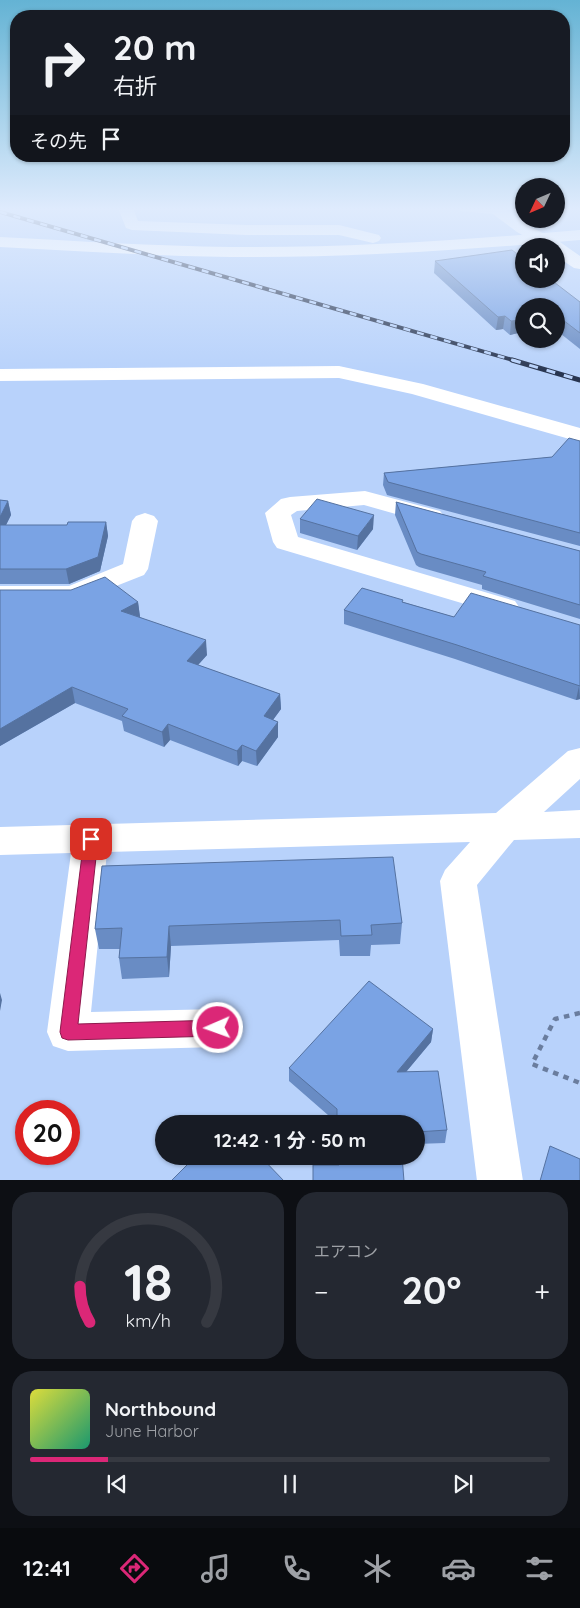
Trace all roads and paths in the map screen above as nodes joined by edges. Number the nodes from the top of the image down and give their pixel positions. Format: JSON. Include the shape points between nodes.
{"nodes":[{"id":1,"x":0,"y":374,"type":"edge"},
{"id":2,"x":580,"y":436,"type":"edge"},
{"id":3,"x":145,"y":521,"type":"dead end"},
{"id":4,"x":458,"y":523,"type":"edge"},
{"id":5,"x":0,"y":595,"type":"edge"},
{"id":6,"x":523,"y":613,"type":"edge"},
{"id":7,"x":580,"y":760,"type":"edge"},
{"id":8,"x":580,"y":824,"type":"edge"},
{"id":9,"x":505,"y":826,"type":"junction"},
{"id":10,"x":91,"y":839,"type":"junction"},
{"id":11,"x":0,"y":841,"type":"edge"},
{"id":12,"x":580,"y":1013,"type":"edge"},
{"id":13,"x":218,"y":1028,"type":"dead end"},
{"id":14,"x":580,"y":1082,"type":"edge"},
{"id":15,"x":500,"y":1180,"type":"edge"}],
"edges":[{"from":1,"to":2,"type":"main road","via":[[339,372],[416,388]]},
{"from":3,"to":5,"type":"main road","via":[[134,569],[73,594]]},
{"from":4,"to":6,"type":"main road","via":[[364,498],[290,504],[278,513],[286,542]]},
{"from":7,"to":9,"type":"main road"},
{"from":8,"to":9,"type":"main road"},
{"from":9,"to":10,"type":"main road"},
{"from":9,"to":15,"type":"main road","via":[[458,882]]},
{"from":10,"to":11,"type":"main road"},
{"from":10,"to":13,"type":"main road","via":[[68,1032]]},
{"from":12,"to":14,"type":"path","via":[[555,1019],[532,1064]]}]}
